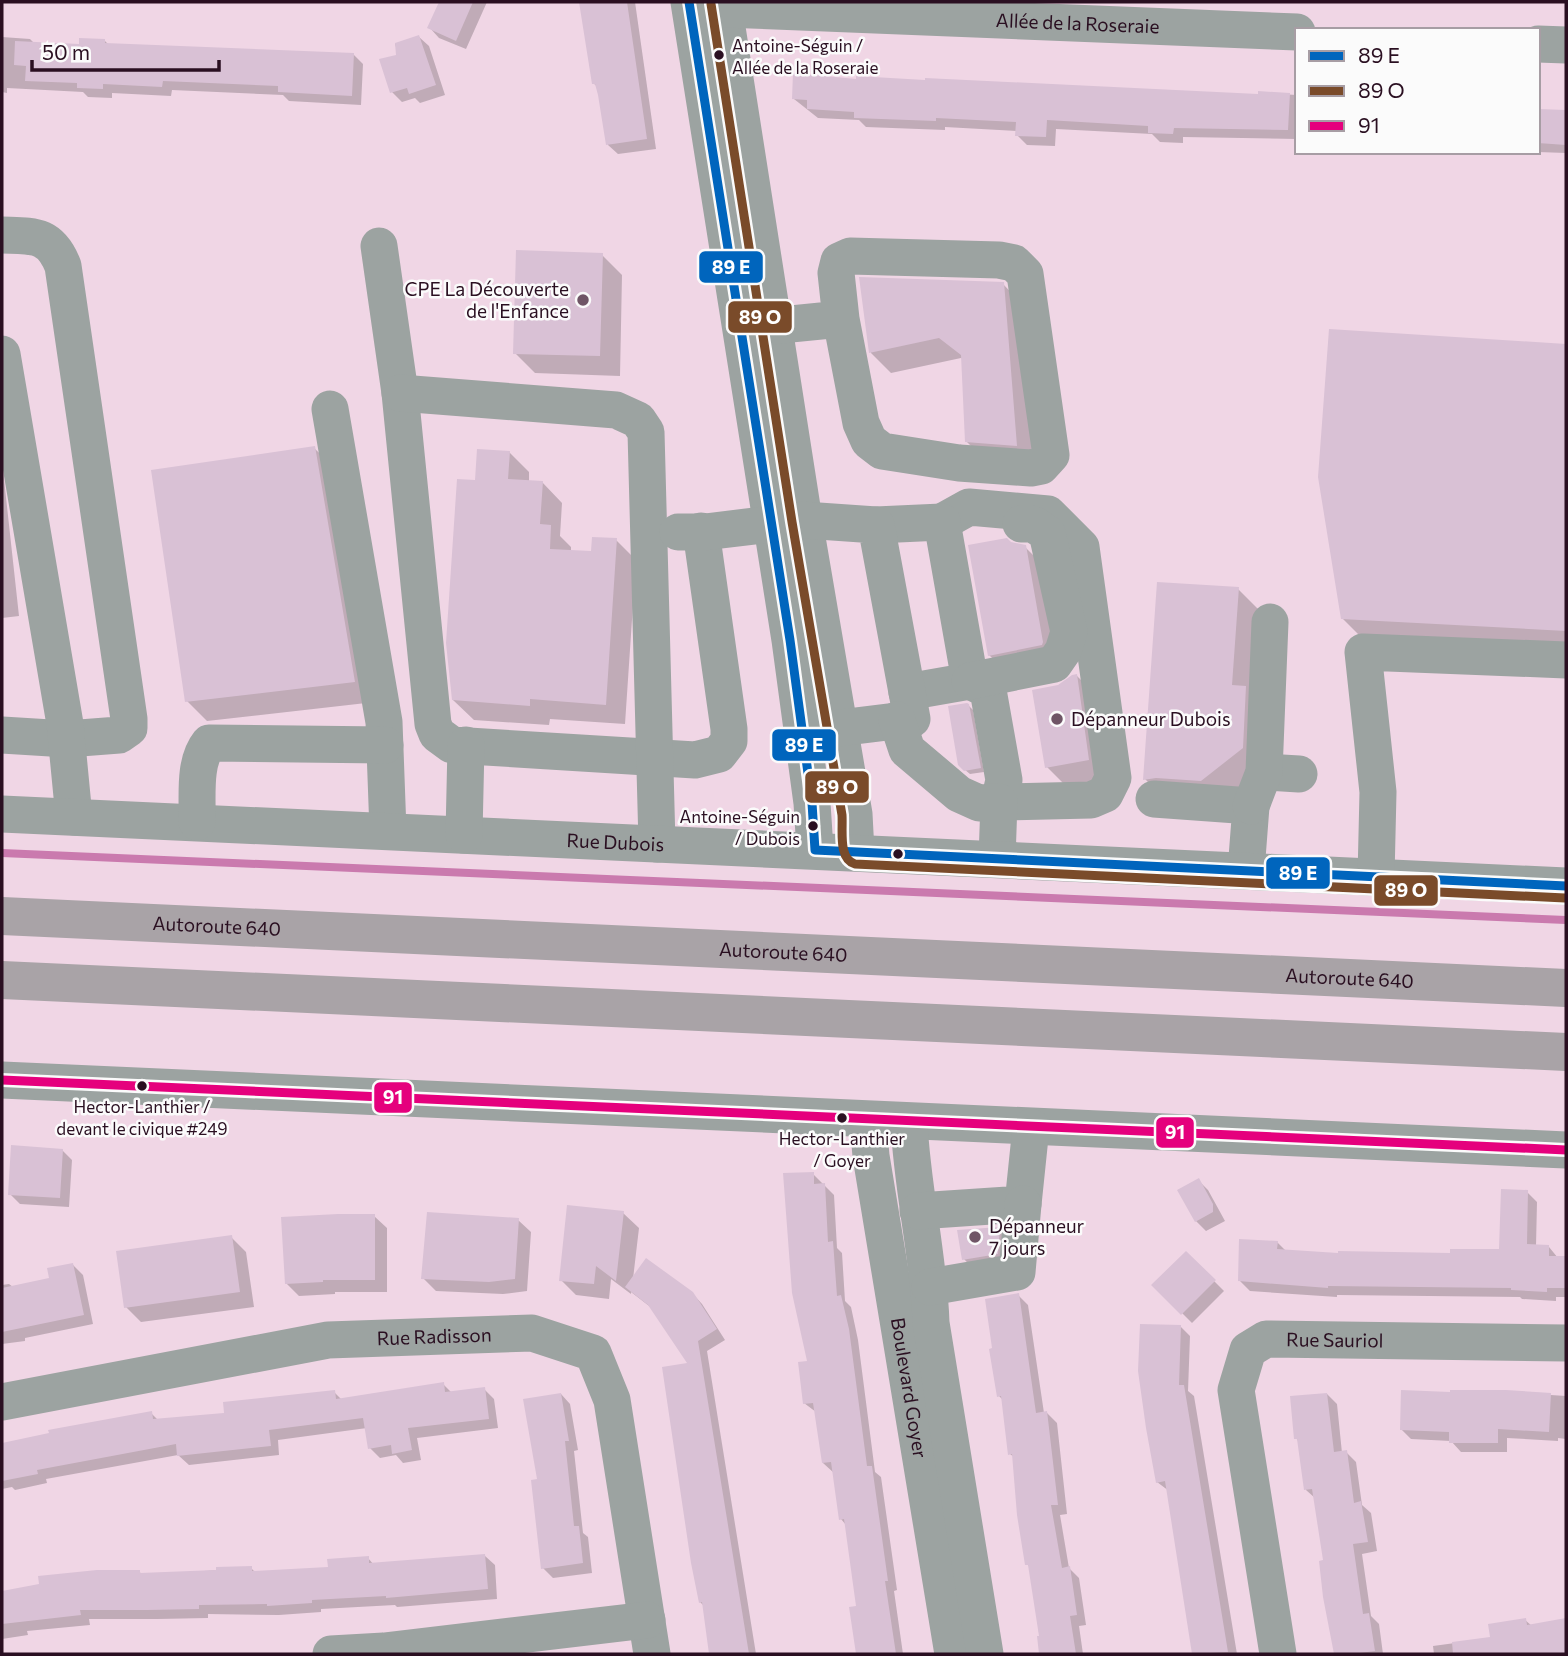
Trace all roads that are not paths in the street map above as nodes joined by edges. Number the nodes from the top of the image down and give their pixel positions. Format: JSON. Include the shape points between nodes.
{"nodes":[{"id":1,"x":707,"y":6,"type":"edge"},
{"id":2,"x":1012,"y":11,"type":"edge"},
{"id":3,"x":1293,"y":22,"type":"edge"},
{"id":4,"x":1540,"y":44,"type":"edge"},
{"id":5,"x":1566,"y":45,"type":"edge"},
{"id":6,"x":2,"y":234,"type":"edge"},
{"id":7,"x":379,"y":246,"type":"dead end"},
{"id":8,"x":841,"y":319,"type":"junction"},
{"id":9,"x":757,"y":328,"type":"junction"},
{"id":10,"x":2,"y":354,"type":"edge"},
{"id":11,"x":400,"y":393,"type":"junction"},
{"id":12,"x":330,"y":409,"type":"dead end"},
{"id":13,"x":788,"y":522,"type":"junction"},
{"id":14,"x":943,"y":522,"type":"junction"},
{"id":15,"x":876,"y":525,"type":"junction"},
{"id":16,"x":701,"y":531,"type":"junction"},
{"id":17,"x":650,"y":533,"type":"junction"},
{"id":18,"x":1270,"y":622,"type":"dead end"},
{"id":19,"x":1566,"y":660,"type":"edge"},
{"id":20,"x":970,"y":681,"type":"junction"},
{"id":21,"x":902,"y":706,"type":"junction"},
{"id":22,"x":839,"y":728,"type":"junction"},
{"id":23,"x":2,"y":735,"type":"edge"},
{"id":24,"x":66,"y":739,"type":"junction"},
{"id":25,"x":385,"y":745,"type":"junction"},
{"id":26,"x":466,"y":746,"type":"junction"},
{"id":27,"x":655,"y":758,"type":"junction"},
{"id":28,"x":1264,"y":772,"type":"junction"},
{"id":29,"x":1299,"y":774,"type":"dead end"},
{"id":30,"x":1154,"y":799,"type":"dead end"},
{"id":31,"x":999,"y":802,"type":"junction"},
{"id":32,"x":1251,"y":806,"type":"junction"},
{"id":33,"x":2,"y":814,"type":"edge"},
{"id":34,"x":74,"y":817,"type":"junction"},
{"id":35,"x":197,"y":822,"type":"junction"},
{"id":36,"x":388,"y":831,"type":"junction"},
{"id":37,"x":464,"y":835,"type":"junction"},
{"id":38,"x":657,"y":844,"type":"junction"},
{"id":39,"x":814,"y":850,"type":"junction"},
{"id":40,"x":856,"y":852,"type":"junction"},
{"id":41,"x":997,"y":859,"type":"junction"},
{"id":42,"x":1246,"y":871,"type":"junction"},
{"id":43,"x":1376,"y":877,"type":"junction"},
{"id":44,"x":1566,"y":886,"type":"edge"},
{"id":45,"x":2,"y":916,"type":"edge"},
{"id":46,"x":2,"y":980,"type":"edge"},
{"id":47,"x":1566,"y":988,"type":"edge"},
{"id":48,"x":1566,"y":1052,"type":"edge"},
{"id":49,"x":2,"y":1080,"type":"edge"},
{"id":50,"x":868,"y":1121,"type":"junction"},
{"id":51,"x":909,"y":1122,"type":"junction"},
{"id":52,"x":1031,"y":1127,"type":"junction"},
{"id":53,"x":1566,"y":1150,"type":"edge"},
{"id":54,"x":1023,"y":1204,"type":"junction"},
{"id":55,"x":918,"y":1211,"type":"junction"},
{"id":56,"x":930,"y":1287,"type":"junction"},
{"id":57,"x":1566,"y":1343,"type":"edge"},
{"id":58,"x":2,"y":1402,"type":"edge"},
{"id":59,"x":649,"y":1637,"type":"edge"},
{"id":60,"x":331,"y":1654,"type":"edge"},
{"id":61,"x":953,"y":1654,"type":"edge"},
{"id":62,"x":985,"y":1654,"type":"edge"},
{"id":63,"x":1278,"y":1654,"type":"edge"}],
"edges":[{"from":1,"to":2,"type":"street","name":"Allée de la Roseraie"},
{"from":1,"to":9,"type":"street"},
{"from":2,"to":3,"type":"street","name":"Allée de la Roseraie"},
{"from":4,"to":5,"type":"street"},
{"from":6,"to":24,"type":"street","via":[[45,239],[63,266],[129,719],[129,728],[120,736]]},
{"from":7,"to":11,"type":"street"},
{"from":8,"to":8,"type":"street","via":[[861,423],[869,441],[882,451],[1031,468],[1041,466],[1051,455],[1025,274],[1014,263],[850,256],[839,261],[836,273]]},
{"from":8,"to":9,"type":"street"},
{"from":9,"to":13,"type":"street"},
{"from":10,"to":24,"type":"street"},
{"from":11,"to":17,"type":"street","via":[[616,410],[638,420],[646,432]]},
{"from":11,"to":26,"type":"street","via":[[433,724],[444,740]]},
{"from":12,"to":25,"type":"street","via":[[374,656]]},
{"from":13,"to":15,"type":"street"},
{"from":13,"to":16,"type":"street"},
{"from":13,"to":22,"type":"street"},
{"from":13,"to":39,"type":"street"},
{"from":14,"to":15,"type":"street"},
{"from":14,"to":20,"type":"street"},
{"from":14,"to":20,"type":"street","via":[[971,530],[1033,524],[1047,533],[1069,632],[1054,664]]},
{"from":14,"to":31,"type":"street","via":[[969,507],[1048,514],[1081,547],[1113,778],[1105,794],[1091,800]]},
{"from":15,"to":21,"type":"street"},
{"from":16,"to":17,"type":"street"},
{"from":16,"to":27,"type":"street","via":[[729,741],[708,759]]},
{"from":17,"to":27,"type":"street"},
{"from":18,"to":28,"type":"street"},
{"from":19,"to":43,"type":"street","via":[[1363,652],[1378,792]]},
{"from":20,"to":21,"type":"street"},
{"from":20,"to":31,"type":"street","via":[[988,690],[1004,780]]},
{"from":21,"to":22,"type":"street"},
{"from":21,"to":31,"type":"street","via":[[907,751],[959,794],[979,803]]},
{"from":22,"to":40,"type":"street"},
{"from":23,"to":24,"type":"street"},
{"from":24,"to":34,"type":"street"},
{"from":25,"to":35,"type":"street","via":[[209,743],[200,764]]},
{"from":25,"to":36,"type":"street"},
{"from":26,"to":27,"type":"street"},
{"from":26,"to":37,"type":"street"},
{"from":27,"to":38,"type":"street"},
{"from":28,"to":29,"type":"street"},
{"from":28,"to":32,"type":"street"},
{"from":30,"to":32,"type":"street"},
{"from":31,"to":41,"type":"street"},
{"from":32,"to":42,"type":"street"},
{"from":33,"to":34,"type":"street","name":"Rue Dubois"},
{"from":34,"to":35,"type":"street","name":"Rue Dubois"},
{"from":35,"to":36,"type":"street","name":"Rue Dubois"},
{"from":36,"to":37,"type":"street","name":"Rue Dubois"},
{"from":37,"to":38,"type":"street","name":"Rue Dubois"},
{"from":38,"to":39,"type":"street","name":"Rue Dubois"},
{"from":39,"to":40,"type":"street","name":"Rue Dubois"},
{"from":40,"to":41,"type":"street","name":"Rue Dubois"},
{"from":41,"to":42,"type":"street","name":"Rue Dubois"},
{"from":42,"to":43,"type":"street","name":"Rue Dubois"},
{"from":43,"to":44,"type":"street","name":"Rue Dubois"},
{"from":45,"to":47,"type":"highway","name":"Autoroute 640"},
{"from":46,"to":48,"type":"highway"},
{"from":49,"to":50,"type":"street"},
{"from":50,"to":51,"type":"street"},
{"from":50,"to":61,"type":"street","name":"Boulevard Goyer"},
{"from":51,"to":52,"type":"street"},
{"from":51,"to":55,"type":"street","name":"Boulevard Goyer"},
{"from":52,"to":53,"type":"street"},
{"from":52,"to":54,"type":"street"},
{"from":54,"to":55,"type":"street"},
{"from":54,"to":56,"type":"street","via":[[1017,1272]]},
{"from":55,"to":56,"type":"street","name":"Boulevard Goyer"},
{"from":56,"to":62,"type":"street","name":"Boulevard Goyer","via":[[931,1324]]},
{"from":57,"to":63,"type":"street","name":"Rue Sauriol","via":[[1266,1339],[1248,1350],[1236,1390]]},
{"from":58,"to":59,"type":"street","name":"Rue Radisson","via":[[328,1340],[533,1333],[593,1353],[612,1400]]},
{"from":59,"to":60,"type":"street"}]}
